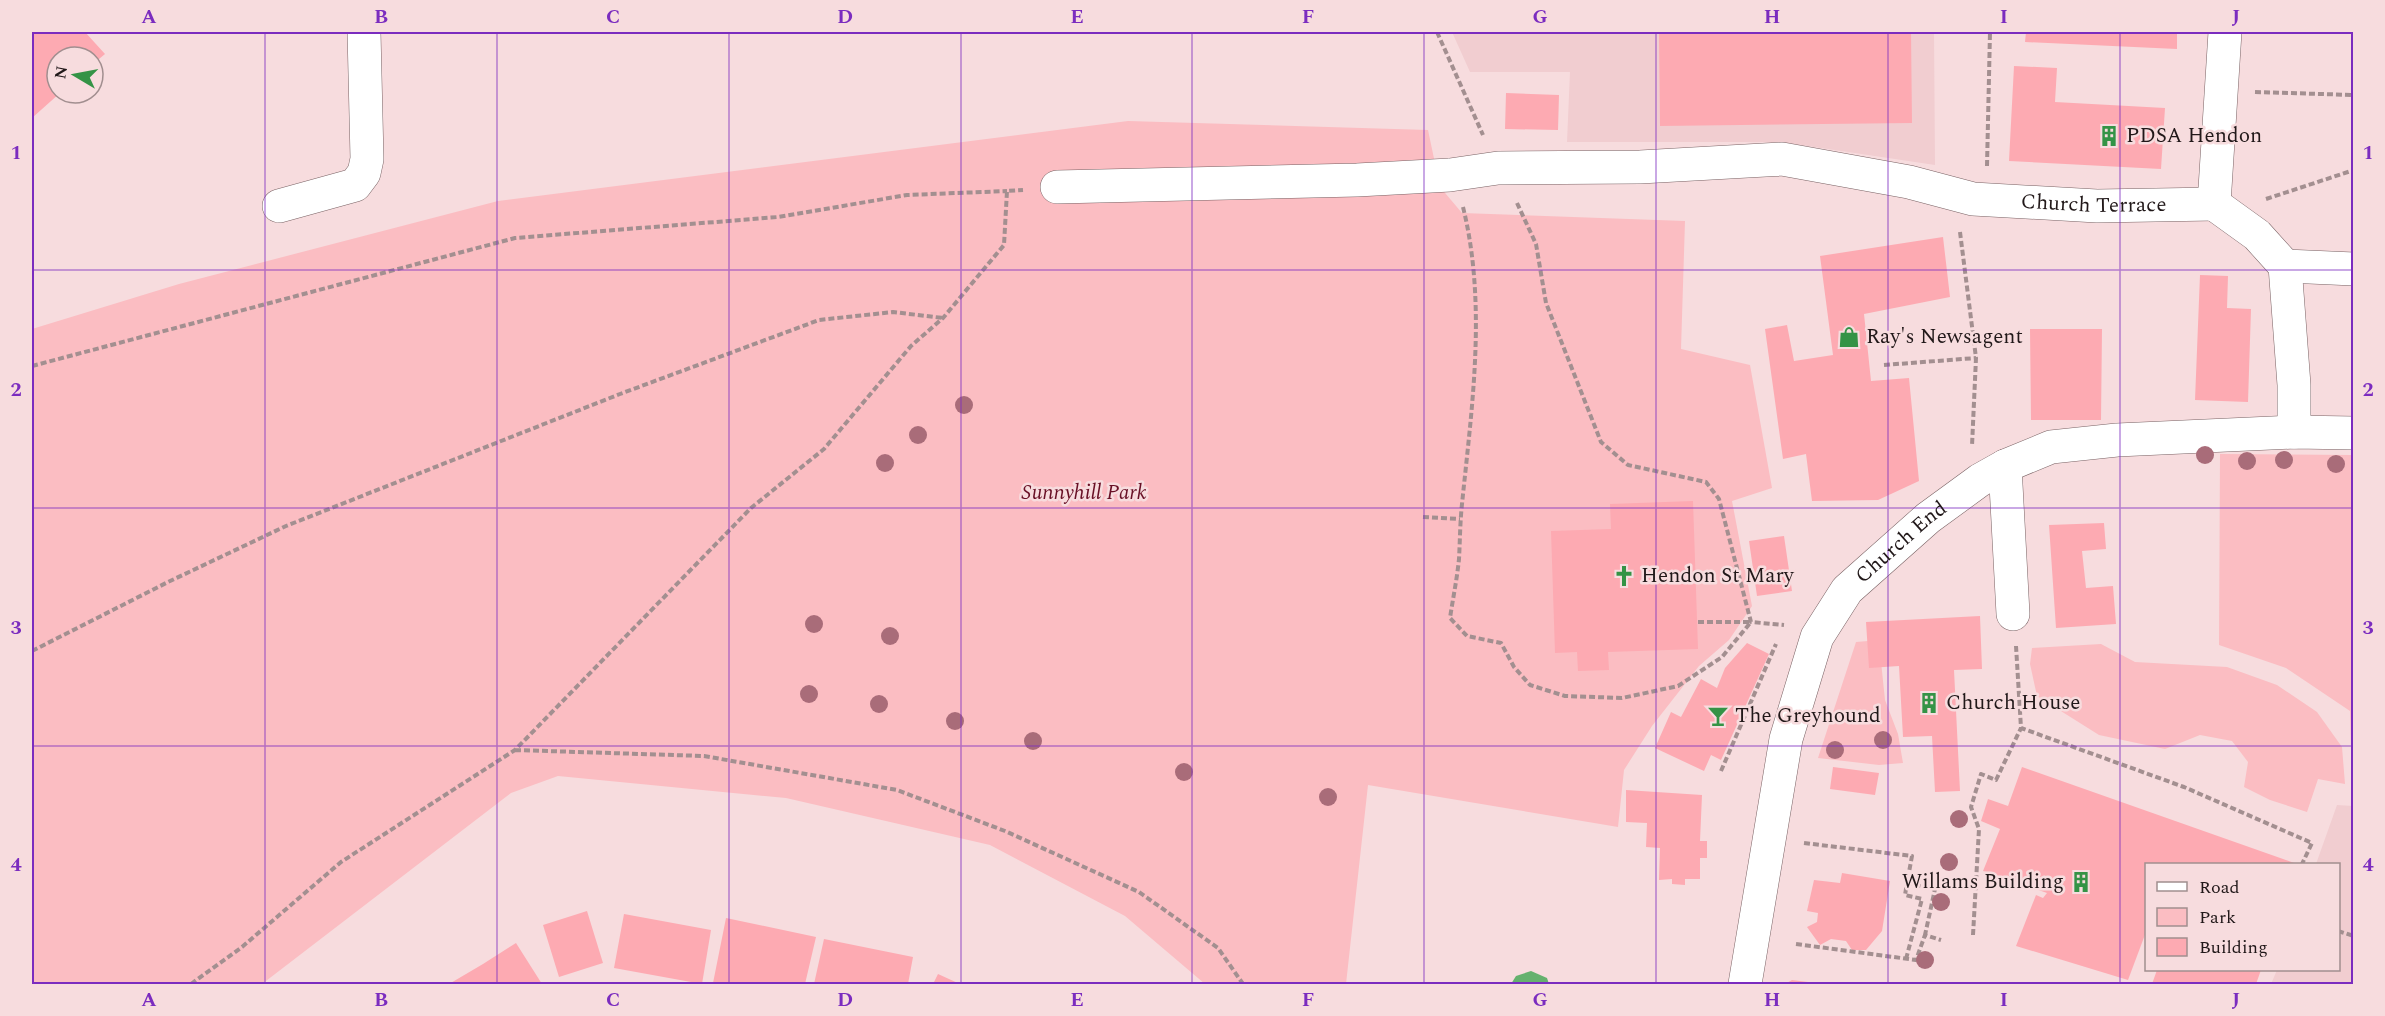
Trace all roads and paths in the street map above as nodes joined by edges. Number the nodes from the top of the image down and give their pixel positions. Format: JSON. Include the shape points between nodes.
{"nodes":[{"id":1,"x":364,"y":32,"type":"edge"},
{"id":2,"x":1437,"y":32,"type":"edge"},
{"id":3,"x":1990,"y":32,"type":"edge"},
{"id":4,"x":2225,"y":32,"type":"edge"},
{"id":5,"x":2221,"y":92,"type":"junction"},
{"id":6,"x":2354,"y":95,"type":"edge"},
{"id":7,"x":1498,"y":168,"type":"junction"},
{"id":8,"x":2354,"y":170,"type":"edge"},
{"id":9,"x":1450,"y":175,"type":"junction"},
{"id":10,"x":1057,"y":187,"type":"joint"},
{"id":11,"x":1007,"y":191,"type":"junction"},
{"id":12,"x":1973,"y":199,"type":"junction"},
{"id":13,"x":279,"y":206,"type":"dead end"},
{"id":14,"x":2219,"y":208,"type":"junction"},
{"id":15,"x":2285,"y":266,"type":"junction"},
{"id":16,"x":2354,"y":269,"type":"edge"},
{"id":17,"x":944,"y":318,"type":"junction"},
{"id":18,"x":1976,"y":358,"type":"junction"},
{"id":19,"x":1884,"y":365,"type":"dead end"},
{"id":20,"x":32,"y":366,"type":"edge"},
{"id":21,"x":2294,"y":432,"type":"junction"},
{"id":22,"x":2354,"y":433,"type":"edge"},
{"id":23,"x":1972,"y":449,"type":"dead end"},
{"id":24,"x":2005,"y":466,"type":"junction"},
{"id":25,"x":1423,"y":517,"type":"dead end"},
{"id":26,"x":1460,"y":519,"type":"junction"},
{"id":27,"x":2013,"y":614,"type":"joint"},
{"id":28,"x":1788,"y":615,"type":"dead end"},
{"id":29,"x":1750,"y":621,"type":"junction"},
{"id":30,"x":1698,"y":622,"type":"dead end"},
{"id":31,"x":1784,"y":626,"type":"junction"},
{"id":32,"x":32,"y":651,"type":"edge"},
{"id":33,"x":2021,"y":728,"type":"junction"},
{"id":34,"x":514,"y":750,"type":"junction"},
{"id":35,"x":1721,"y":771,"type":"dead end"},
{"id":36,"x":1798,"y":842,"type":"dead end"},
{"id":37,"x":2302,"y":863,"type":"edge"},
{"id":38,"x":1907,"y":883,"type":"junction"},
{"id":39,"x":1925,"y":935,"type":"junction"},
{"id":40,"x":1973,"y":935,"type":"dead end"},
{"id":41,"x":1941,"y":940,"type":"dead end"},
{"id":42,"x":1796,"y":944,"type":"dead end"},
{"id":43,"x":1906,"y":959,"type":"junction"},
{"id":44,"x":191,"y":984,"type":"edge"},
{"id":45,"x":1243,"y":984,"type":"edge"},
{"id":46,"x":1745,"y":984,"type":"edge"}],
"edges":[{"from":1,"to":13,"type":"street","via":[[364,173],[355,185]]},
{"from":2,"to":7,"type":"path"},
{"from":3,"to":12,"type":"path","via":[[1987,178]]},
{"from":4,"to":5,"type":"street"},
{"from":5,"to":6,"type":"path"},
{"from":5,"to":14,"type":"street"},
{"from":7,"to":9,"type":"street","name":"Church Terrace"},
{"from":7,"to":12,"type":"street","name":"Church Terrace","via":[[1640,167],[1782,159],[1909,182]]},
{"from":7,"to":29,"type":"path","via":[[1536,244],[1546,303],[1601,442],[1628,465],[1706,482],[1719,499]]},
{"from":8,"to":14,"type":"path"},
{"from":9,"to":10,"type":"street","name":"Church Terrace"},
{"from":9,"to":26,"type":"path","via":[[1464,209],[1474,280],[1475,353]]},
{"from":10,"to":11,"type":"path"},
{"from":11,"to":17,"type":"path","via":[[1004,245]]},
{"from":11,"to":20,"type":"path","via":[[907,195],[778,217],[515,238]]},
{"from":12,"to":14,"type":"street","name":"Church Terrace"},
{"from":12,"to":18,"type":"path","via":[[1958,218]]},
{"from":14,"to":15,"type":"street","via":[[2257,235]]},
{"from":15,"to":16,"type":"street"},
{"from":15,"to":21,"type":"street"},
{"from":17,"to":32,"type":"path","via":[[893,312],[819,320],[286,526]]},
{"from":17,"to":34,"type":"path","via":[[911,346],[824,449],[751,508]]},
{"from":18,"to":19,"type":"path"},
{"from":18,"to":23,"type":"path"},
{"from":21,"to":22,"type":"street","name":"Church End"},
{"from":21,"to":24,"type":"street","name":"Church End","via":[[2051,447]]},
{"from":24,"to":27,"type":"street"},
{"from":24,"to":46,"type":"street","name":"Church End","via":[[1928,518],[1848,590],[1817,637],[1786,739]]},
{"from":25,"to":26,"type":"path"},
{"from":26,"to":29,"type":"path","via":[[1459,560],[1450,618],[1467,636],[1501,643],[1530,685],[1565,696],[1622,698],[1678,686],[1722,657]]},
{"from":27,"to":33,"type":"path"},
{"from":28,"to":31,"type":"path"},
{"from":29,"to":30,"type":"path"},
{"from":29,"to":31,"type":"path"},
{"from":31,"to":35,"type":"path"},
{"from":33,"to":37,"type":"path","via":[[2184,787],[2312,843]]},
{"from":33,"to":40,"type":"path","via":[[1996,780],[1981,774],[1971,807],[1979,829]]},
{"from":34,"to":44,"type":"path","via":[[341,862],[242,947]]},
{"from":34,"to":45,"type":"path","via":[[704,756],[897,790],[1005,831],[1139,892],[1218,948]]},
{"from":36,"to":38,"type":"path","via":[[1912,856]]},
{"from":38,"to":39,"type":"path","via":[[1935,889]]},
{"from":38,"to":43,"type":"path","via":[[1905,894],[1922,899]]},
{"from":39,"to":41,"type":"path"},
{"from":39,"to":43,"type":"path","via":[[1916,960]]},
{"from":42,"to":43,"type":"path"}]}
